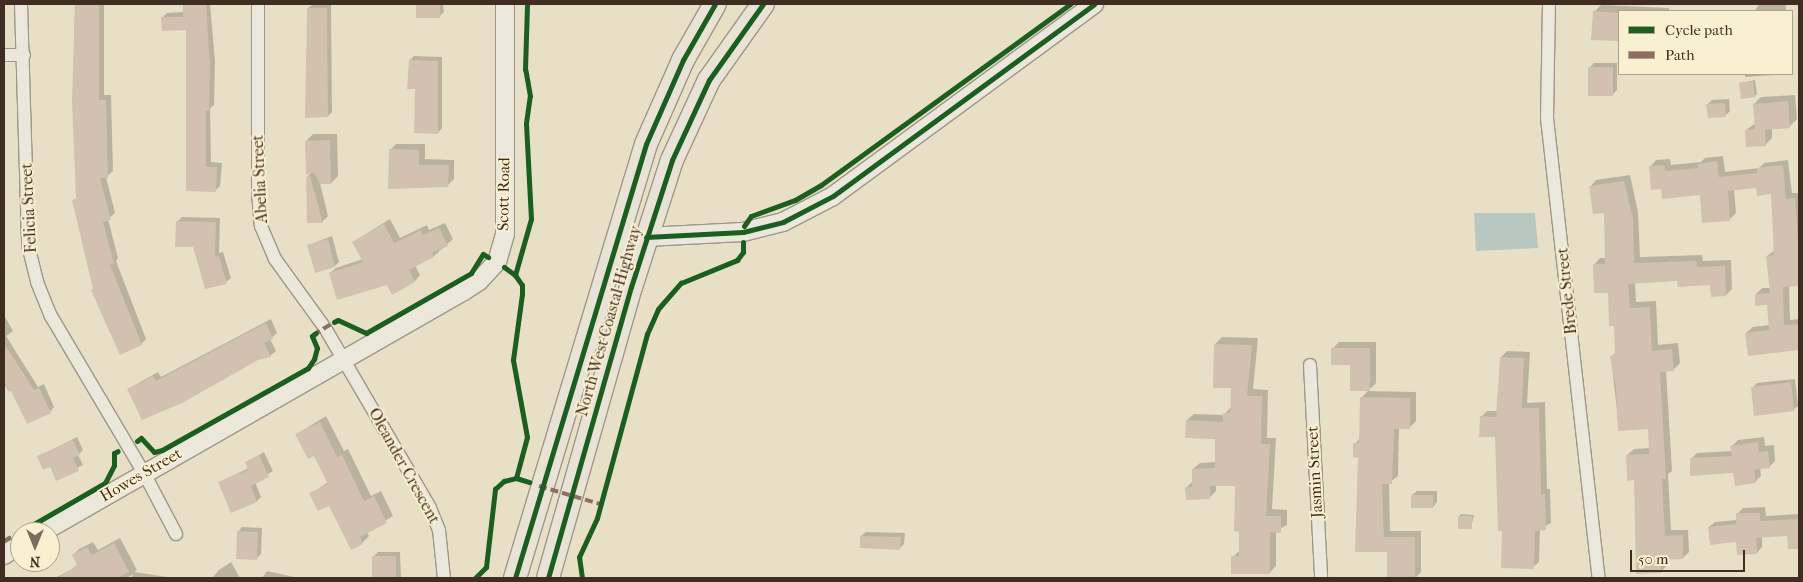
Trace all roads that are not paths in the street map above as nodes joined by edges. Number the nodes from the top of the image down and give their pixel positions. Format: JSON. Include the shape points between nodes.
{"nodes":[{"id":1,"x":21,"y":4,"type":"edge"},
{"id":2,"x":258,"y":4,"type":"edge"},
{"id":3,"x":505,"y":4,"type":"edge"},
{"id":4,"x":715,"y":4,"type":"edge"},
{"id":5,"x":763,"y":4,"type":"edge"},
{"id":6,"x":1094,"y":4,"type":"edge"},
{"id":7,"x":1549,"y":4,"type":"edge"},
{"id":8,"x":4,"y":55,"type":"edge"},
{"id":9,"x":24,"y":55,"type":"junction"},
{"id":10,"x":646,"y":236,"type":"junction"},
{"id":11,"x":344,"y":359,"type":"junction"},
{"id":12,"x":1310,"y":365,"type":"dead end"},
{"id":13,"x":144,"y":473,"type":"junction"},
{"id":14,"x":60,"y":522,"type":"edge"},
{"id":15,"x":176,"y":534,"type":"dead end"},
{"id":16,"x":444,"y":578,"type":"edge"},
{"id":17,"x":515,"y":578,"type":"edge"},
{"id":18,"x":548,"y":578,"type":"edge"},
{"id":19,"x":1320,"y":578,"type":"edge"},
{"id":20,"x":1599,"y":578,"type":"edge"}],
"edges":[{"from":1,"to":9,"type":"street","name":"Felicia Street"},
{"from":2,"to":11,"type":"street","name":"Abelia Street","via":[[258,193],[261,226],[275,259]]},
{"from":3,"to":11,"type":"street","name":"Scott Road","via":[[505,234],[497,262],[472,286]]},
{"from":4,"to":17,"type":"highway","name":"North West Coastal Highway","via":[[682,60],[646,144]]},
{"from":5,"to":10,"type":"highway","name":"North West Coastal Highway","via":[[709,80],[672,160]]},
{"from":6,"to":10,"type":"street","via":[[833,196],[783,222],[729,234]]},
{"from":7,"to":20,"type":"street","name":"Brede Street","via":[[1547,118]]},
{"from":8,"to":9,"type":"street"},
{"from":9,"to":13,"type":"street","name":"Felicia Street","via":[[28,245],[37,282],[51,316]]},
{"from":10,"to":18,"type":"highway","name":"North West Coastal Highway"},
{"from":11,"to":13,"type":"street","name":"Howes Street"},
{"from":11,"to":16,"type":"street","name":"Oleander Crescent","via":[[430,508],[439,530]]},
{"from":12,"to":19,"type":"street","name":"Jasmin Street"},
{"from":13,"to":14,"type":"street","name":"Howes Street"},
{"from":13,"to":15,"type":"street","name":"Felicia Street"}]}
